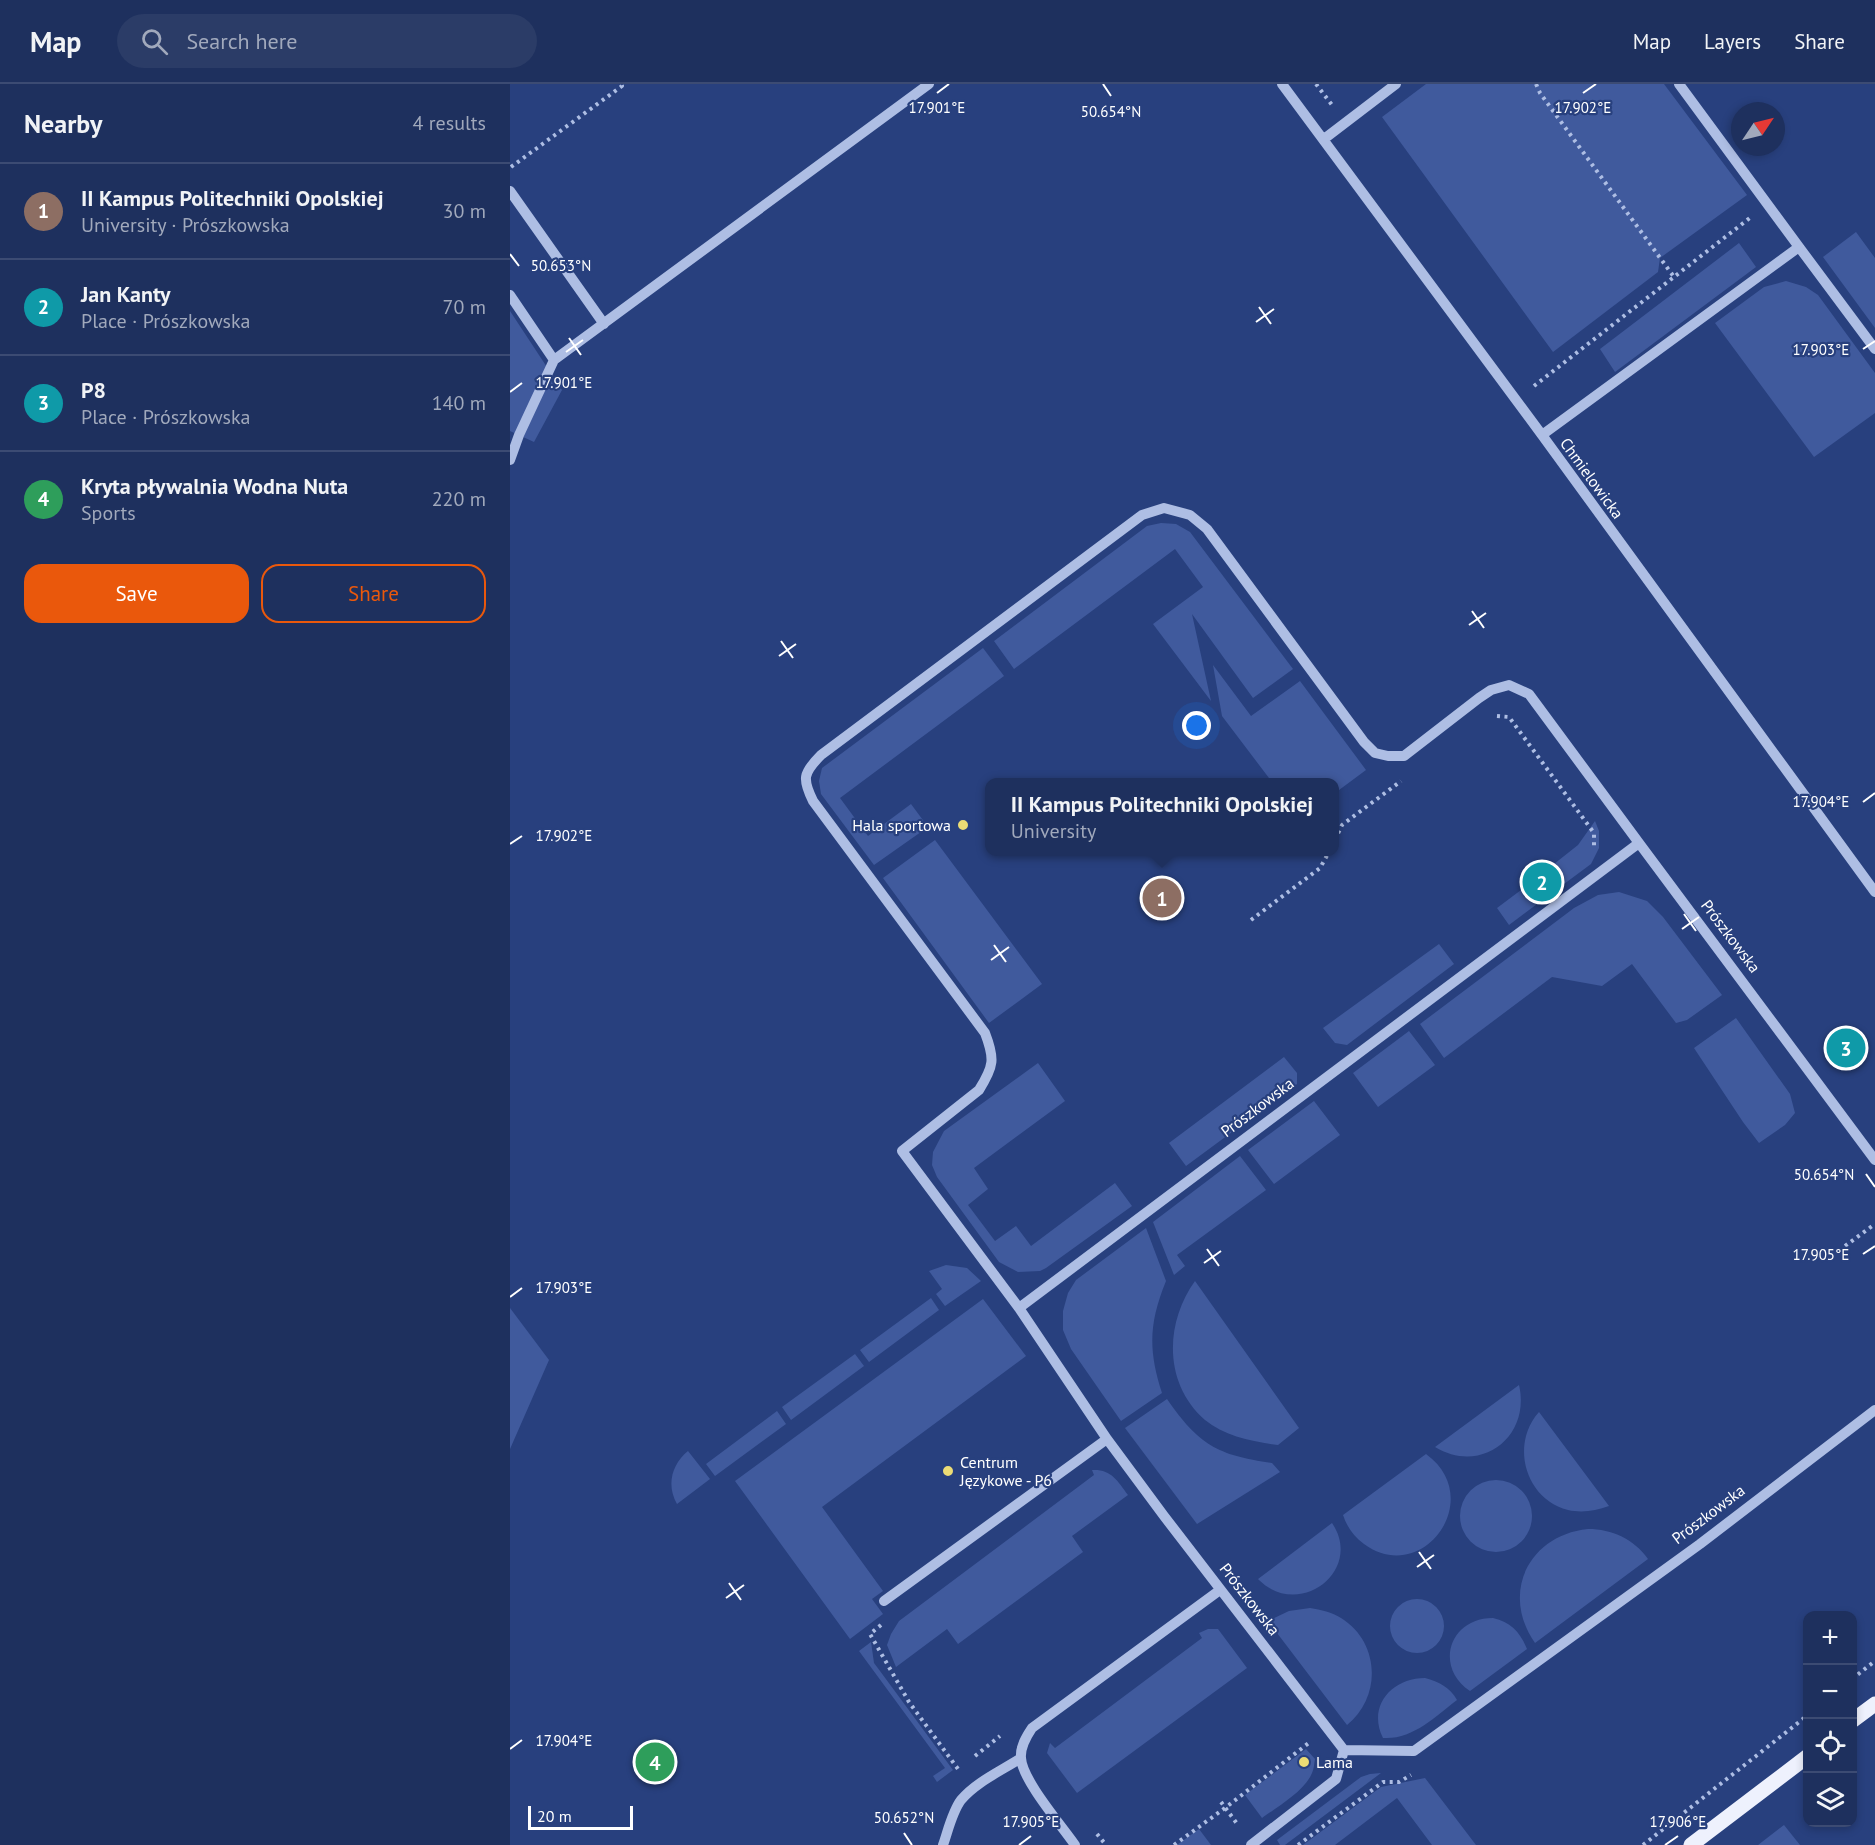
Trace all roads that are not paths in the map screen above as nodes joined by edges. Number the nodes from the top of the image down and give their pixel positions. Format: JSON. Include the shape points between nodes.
{"nodes":[{"id":1,"x":929,"y":84,"type":"edge"},
{"id":2,"x":1282,"y":84,"type":"edge"},
{"id":3,"x":1396,"y":84,"type":"edge"},
{"id":4,"x":1679,"y":84,"type":"edge"},
{"id":5,"x":1324,"y":139,"type":"junction"},
{"id":6,"x":510,"y":192,"type":"edge"},
{"id":7,"x":1799,"y":247,"type":"junction"},
{"id":8,"x":510,"y":295,"type":"edge"},
{"id":9,"x":604,"y":324,"type":"junction"},
{"id":10,"x":1875,"y":349,"type":"edge"},
{"id":11,"x":554,"y":360,"type":"junction"},
{"id":12,"x":1542,"y":435,"type":"junction"},
{"id":13,"x":510,"y":460,"type":"edge"},
{"id":14,"x":1639,"y":843,"type":"junction"},
{"id":15,"x":1875,"y":892,"type":"edge"},
{"id":16,"x":1875,"y":1160,"type":"edge"},
{"id":17,"x":1018,"y":1308,"type":"junction"},
{"id":18,"x":1875,"y":1410,"type":"edge"},
{"id":19,"x":1107,"y":1439,"type":"junction"},
{"id":20,"x":1220,"y":1590,"type":"junction"},
{"id":21,"x":884,"y":1601,"type":"road end"},
{"id":22,"x":1875,"y":1704,"type":"edge"},
{"id":23,"x":1855,"y":1719,"type":"edge"},
{"id":24,"x":1344,"y":1750,"type":"junction"},
{"id":25,"x":1021,"y":1758,"type":"junction"},
{"id":26,"x":1803,"y":1760,"type":"edge"},
{"id":27,"x":943,"y":1845,"type":"edge"},
{"id":28,"x":1076,"y":1845,"type":"edge"},
{"id":29,"x":1251,"y":1845,"type":"edge"},
{"id":30,"x":1691,"y":1845,"type":"edge"}],
"edges":[{"from":1,"to":9,"type":"street"},
{"from":2,"to":5,"type":"street","name":"Chmielowicka"},
{"from":3,"to":5,"type":"street"},
{"from":4,"to":7,"type":"street"},
{"from":5,"to":12,"type":"street","name":"Chmielowicka"},
{"from":6,"to":9,"type":"street"},
{"from":7,"to":10,"type":"street"},
{"from":7,"to":12,"type":"street"},
{"from":8,"to":11,"type":"street"},
{"from":9,"to":11,"type":"street"},
{"from":11,"to":13,"type":"street"},
{"from":12,"to":15,"type":"street","name":"Chmielowicka"},
{"from":14,"to":16,"type":"street","name":"Prószkowska"},
{"from":14,"to":17,"type":"street","name":"Prószkowska"},
{"from":14,"to":17,"type":"street","via":[[1529,694],[1509,685],[1479,698],[1404,756],[1375,753],[1207,529],[1190,515],[1164,508],[1142,515],[840,741],[808,768],[805,784],[813,801],[985,1033],[993,1055],[979,1090],[902,1151]]},
{"from":17,"to":19,"type":"street","name":"Prószkowska"},
{"from":18,"to":24,"type":"street","name":"Prószkowska","via":[[1700,1544],[1414,1751]]},
{"from":19,"to":20,"type":"street","name":"Prószkowska"},
{"from":19,"to":21,"type":"street"},
{"from":20,"to":24,"type":"street","name":"Prószkowska"},
{"from":20,"to":25,"type":"street","via":[[1032,1728],[1023,1743]]},
{"from":22,"to":23,"type":"main road"},
{"from":24,"to":29,"type":"street","via":[[1336,1779]]},
{"from":25,"to":27,"type":"street","via":[[982,1782],[961,1801]]},
{"from":25,"to":28,"type":"street","via":[[1025,1774]]},
{"from":26,"to":30,"type":"main road"}]}
